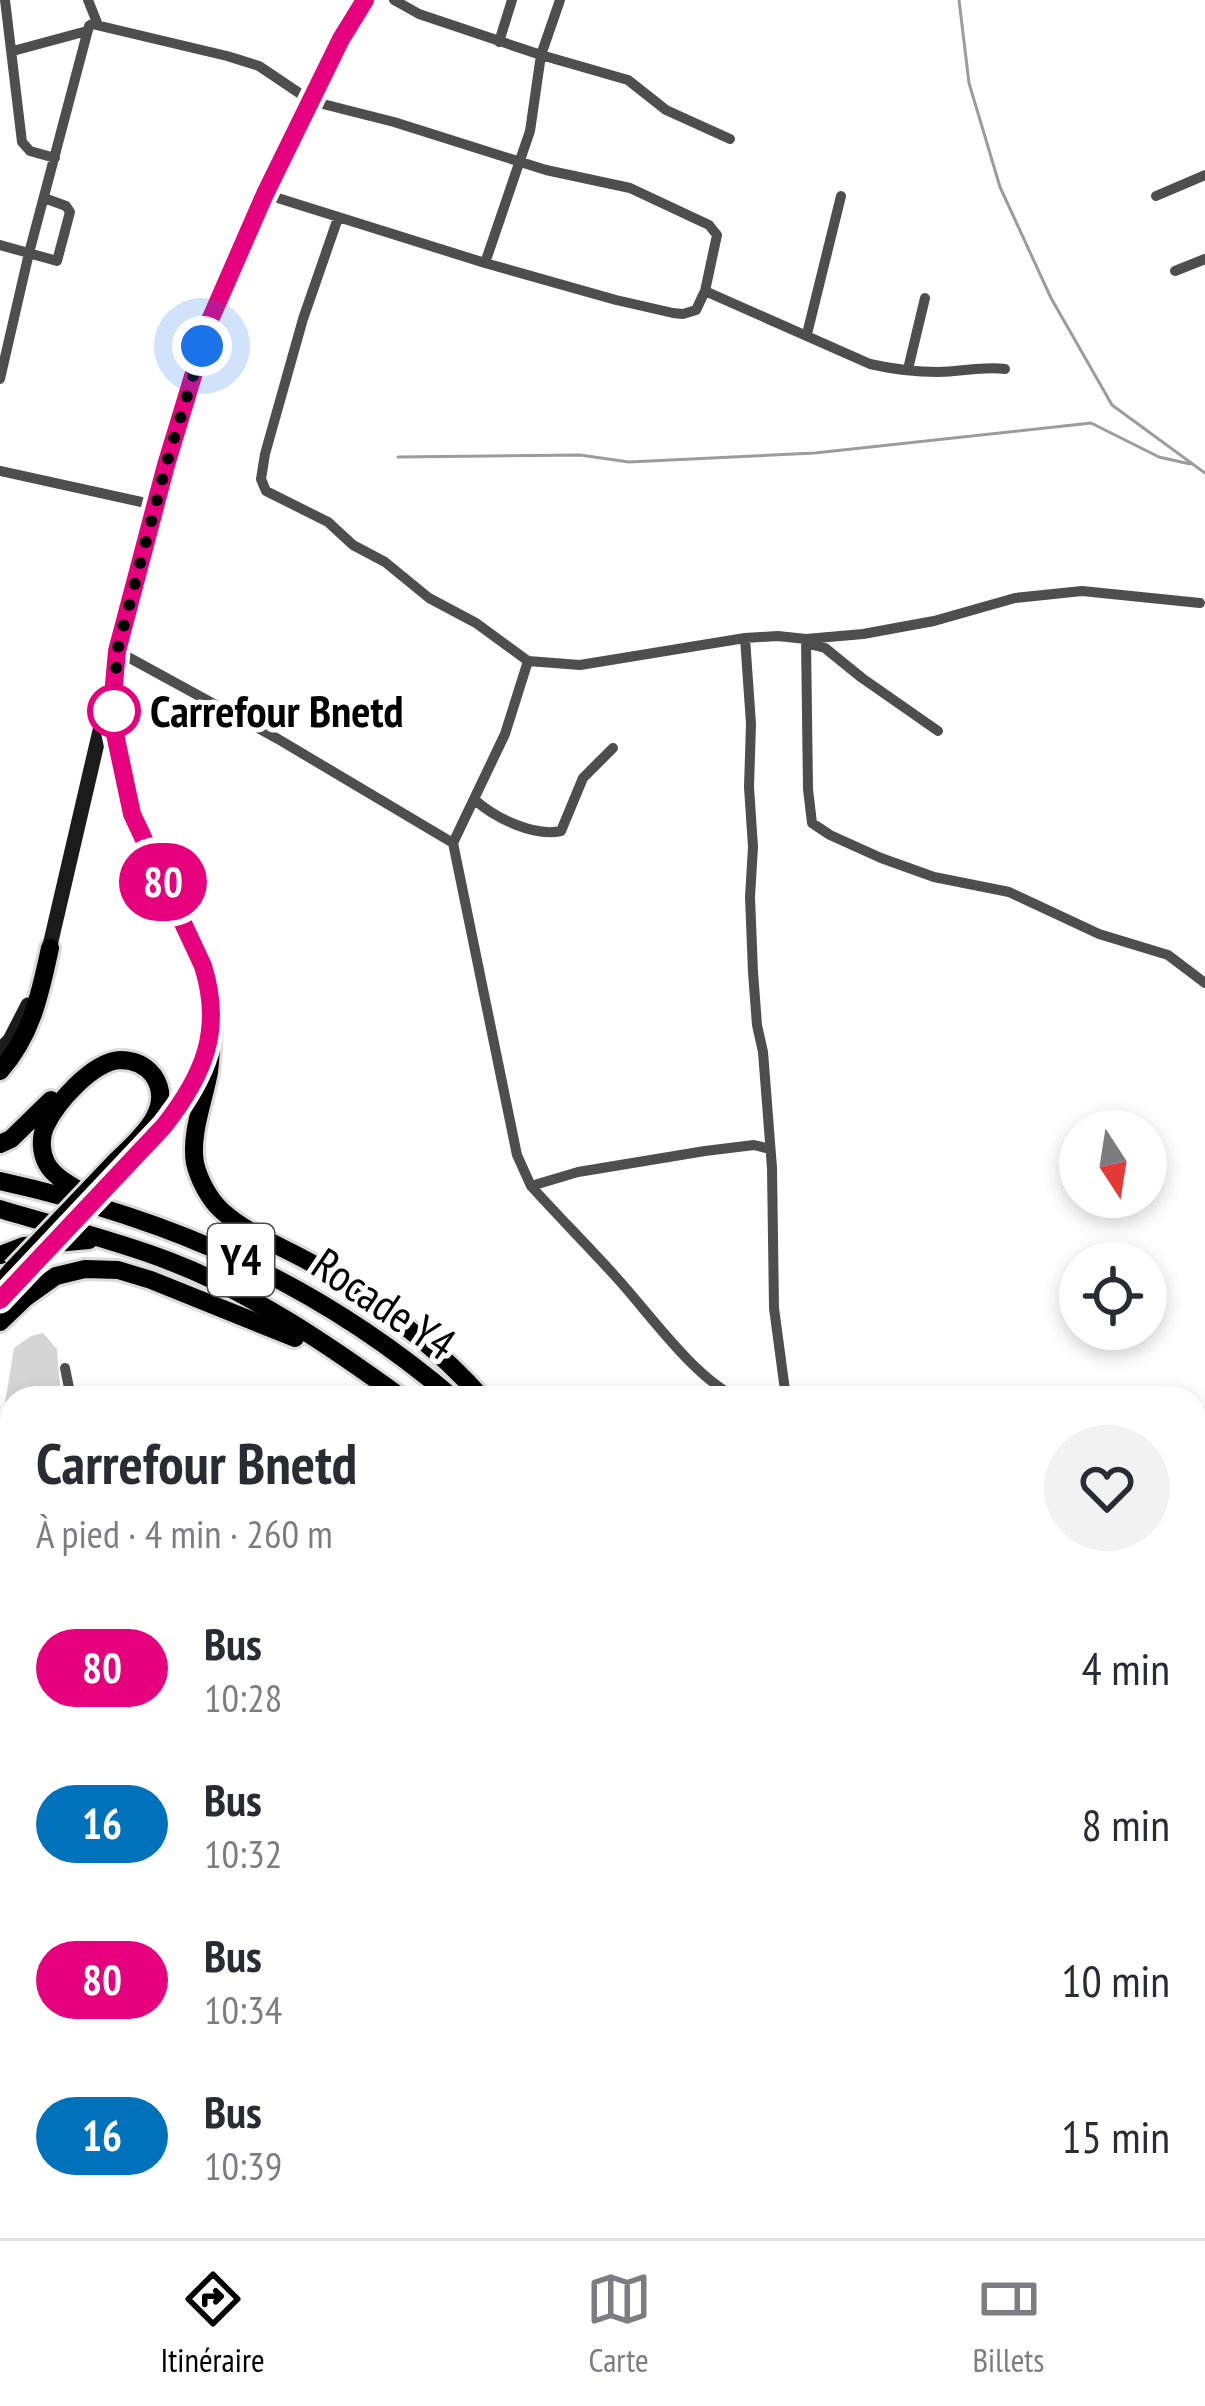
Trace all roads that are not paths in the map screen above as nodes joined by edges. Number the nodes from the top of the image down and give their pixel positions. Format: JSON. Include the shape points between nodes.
{"nodes":[{"id":1,"x":5,"y":0,"type":"edge"},
{"id":2,"x":88,"y":0,"type":"edge"},
{"id":3,"x":365,"y":0,"type":"edge"},
{"id":4,"x":394,"y":0,"type":"edge"},
{"id":5,"x":512,"y":0,"type":"edge"},
{"id":6,"x":560,"y":0,"type":"edge"},
{"id":7,"x":92,"y":28,"type":"junction"},
{"id":8,"x":499,"y":42,"type":"junction"},
{"id":9,"x":13,"y":51,"type":"junction"},
{"id":10,"x":542,"y":55,"type":"junction"},
{"id":11,"x":311,"y":101,"type":"junction"},
{"id":12,"x":730,"y":139,"type":"dead end"},
{"id":13,"x":55,"y":158,"type":"junction"},
{"id":14,"x":519,"y":160,"type":"junction"},
{"id":15,"x":1205,"y":175,"type":"edge"},
{"id":16,"x":265,"y":194,"type":"junction"},
{"id":17,"x":841,"y":196,"type":"dead end"},
{"id":18,"x":1156,"y":196,"type":"dead end"},
{"id":19,"x":44,"y":198,"type":"junction"},
{"id":20,"x":338,"y":218,"type":"junction"},
{"id":21,"x":0,"y":244,"type":"edge"},
{"id":22,"x":28,"y":253,"type":"junction"},
{"id":23,"x":1205,"y":259,"type":"edge"},
{"id":24,"x":484,"y":263,"type":"junction"},
{"id":25,"x":1175,"y":271,"type":"dead end"},
{"id":26,"x":705,"y":291,"type":"junction"},
{"id":27,"x":925,"y":298,"type":"dead end"},
{"id":28,"x":807,"y":334,"type":"junction"},
{"id":29,"x":3,"y":347,"type":"edge"},
{"id":30,"x":908,"y":369,"type":"junction"},
{"id":31,"x":1005,"y":369,"type":"dead end"},
{"id":32,"x":0,"y":379,"type":"edge"},
{"id":33,"x":0,"y":471,"type":"edge"},
{"id":34,"x":155,"y":505,"type":"junction"},
{"id":35,"x":1200,"y":603,"type":"dead end"},
{"id":36,"x":745,"y":638,"type":"junction"},
{"id":37,"x":806,"y":641,"type":"junction"},
{"id":38,"x":117,"y":651,"type":"junction"},
{"id":39,"x":528,"y":661,"type":"junction"},
{"id":40,"x":938,"y":730,"type":"dead end"},
{"id":41,"x":614,"y":748,"type":"dead end"},
{"id":42,"x":476,"y":800,"type":"junction"},
{"id":43,"x":453,"y":843,"type":"junction"},
{"id":44,"x":50,"y":948,"type":"junction"},
{"id":45,"x":1205,"y":983,"type":"edge"},
{"id":46,"x":212,"y":1026,"type":"junction"},
{"id":47,"x":0,"y":1051,"type":"edge"},
{"id":48,"x":0,"y":1071,"type":"edge"},
{"id":49,"x":164,"y":1126,"type":"junction"},
{"id":50,"x":0,"y":1144,"type":"edge"},
{"id":51,"x":770,"y":1149,"type":"junction"},
{"id":52,"x":120,"y":1165,"type":"junction"},
{"id":53,"x":0,"y":1181,"type":"edge"},
{"id":54,"x":532,"y":1186,"type":"junction"},
{"id":55,"x":105,"y":1207,"type":"junction"},
{"id":56,"x":0,"y":1209,"type":"edge"},
{"id":57,"x":101,"y":1239,"type":"junction"},
{"id":58,"x":9,"y":1271,"type":"edge"},
{"id":59,"x":0,"y":1300,"type":"edge"},
{"id":60,"x":0,"y":1322,"type":"edge"},
{"id":61,"x":347,"y":1359,"type":"junction"},
{"id":62,"x":64,"y":1368,"type":"dead end"},
{"id":63,"x":68,"y":1386,"type":"edge"},
{"id":64,"x":385,"y":1386,"type":"edge"},
{"id":65,"x":439,"y":1386,"type":"edge"},
{"id":66,"x":471,"y":1386,"type":"edge"},
{"id":67,"x":720,"y":1386,"type":"edge"},
{"id":68,"x":784,"y":1386,"type":"edge"}],
"edges":[{"from":1,"to":9,"type":"street"},
{"from":2,"to":7,"type":"street"},
{"from":3,"to":11,"type":"main road"},
{"from":4,"to":8,"type":"street"},
{"from":5,"to":8,"type":"street"},
{"from":6,"to":10,"type":"street"},
{"from":7,"to":9,"type":"street"},
{"from":7,"to":11,"type":"street","via":[[259,66]]},
{"from":7,"to":13,"type":"street"},
{"from":8,"to":10,"type":"street"},
{"from":9,"to":13,"type":"street","via":[[22,142]]},
{"from":10,"to":12,"type":"street","via":[[628,80],[666,110]]},
{"from":10,"to":14,"type":"street"},
{"from":11,"to":14,"type":"street"},
{"from":11,"to":16,"type":"main road"},
{"from":13,"to":19,"type":"street"},
{"from":14,"to":24,"type":"street"},
{"from":14,"to":26,"type":"street","via":[[630,188],[709,225],[717,235]]},
{"from":15,"to":18,"type":"street"},
{"from":16,"to":20,"type":"street"},
{"from":16,"to":34,"type":"main road","via":[[210,320]]},
{"from":17,"to":28,"type":"street"},
{"from":19,"to":22,"type":"street"},
{"from":19,"to":22,"type":"street","via":[[70,212],[59,258]]},
{"from":20,"to":24,"type":"street"},
{"from":20,"to":39,"type":"street","via":[[262,485]]},
{"from":21,"to":22,"type":"street"},
{"from":22,"to":29,"type":"street"},
{"from":23,"to":25,"type":"street"},
{"from":24,"to":26,"type":"street","via":[[673,313],[696,310]]},
{"from":26,"to":28,"type":"street"},
{"from":27,"to":30,"type":"street"},
{"from":28,"to":30,"type":"street","via":[[870,364]]},
{"from":29,"to":32,"type":"street"},
{"from":30,"to":31,"type":"street"},
{"from":33,"to":34,"type":"street"},
{"from":34,"to":38,"type":"main road"},
{"from":35,"to":37,"type":"street","via":[[1082,592],[1015,598],[934,621]]},
{"from":36,"to":37,"type":"street"},
{"from":36,"to":39,"type":"street","via":[[580,664]]},
{"from":36,"to":51,"type":"street","via":[[753,972]]},
{"from":37,"to":40,"type":"street"},
{"from":37,"to":45,"type":"street","via":[[812,823],[881,858],[1009,892],[1168,956]]},
{"from":38,"to":43,"type":"street"},
{"from":38,"to":44,"type":"main road"},
{"from":38,"to":46,"type":"main road","via":[[115,734],[132,814],[203,966]]},
{"from":39,"to":42,"type":"street"},
{"from":41,"to":42,"type":"street","via":[[584,778],[561,831],[512,822]]},
{"from":42,"to":43,"type":"street"},
{"from":43,"to":54,"type":"street","via":[[517,1155]]},
{"from":44,"to":47,"type":"main road"},
{"from":44,"to":48,"type":"highway","via":[[29,1030]]},
{"from":46,"to":49,"type":"main road","via":[[202,1066]]},
{"from":46,"to":66,"type":"highway","via":[[195,1161],[205,1190],[243,1227],[411,1330]]},
{"from":49,"to":50,"type":"highway","via":[[170,1094],[159,1066],[142,1052],[104,1051]]},
{"from":49,"to":52,"type":"main road"},
{"from":51,"to":54,"type":"street","via":[[705,1150]]},
{"from":51,"to":68,"type":"street"},
{"from":52,"to":55,"type":"highway","via":[[151,1125],[160,1096],[151,1072],[120,1060],[89,1071],[42,1137],[47,1166]]},
{"from":52,"to":58,"type":"highway","bridge":true},
{"from":53,"to":55,"type":"highway","name":"Rocade Y4","number":"Y4"},
{"from":54,"to":67,"type":"street"},
{"from":55,"to":65,"type":"highway","name":"Rocade Y4","number":"Y4","via":[[254,1266],[335,1310]]},
{"from":56,"to":57,"type":"highway","name":"Rocade Y4","number":"Y4"},
{"from":57,"to":58,"type":"highway","via":[[24,1246]]},
{"from":57,"to":61,"type":"highway","name":"Rocade Y4","number":"Y4","via":[[238,1293]]},
{"from":58,"to":59,"type":"main road"},
{"from":60,"to":61,"type":"highway","via":[[56,1276],[118,1270]]},
{"from":61,"to":64,"type":"highway","name":"Rocade Y4","number":"Y4"},
{"from":62,"to":63,"type":"street"}]}
